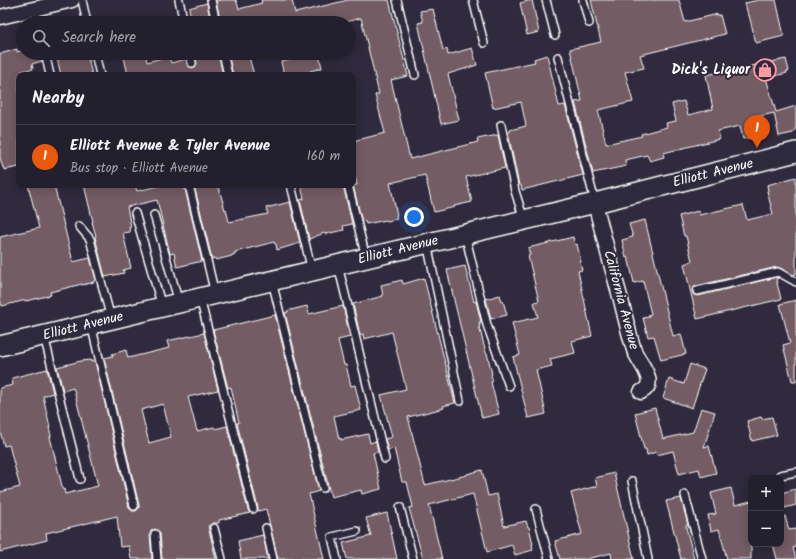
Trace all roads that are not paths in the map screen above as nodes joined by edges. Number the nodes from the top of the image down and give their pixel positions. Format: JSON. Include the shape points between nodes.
{"nodes":[{"id":1,"x":72,"y":0,"type":"edge"},
{"id":2,"x":82,"y":0,"type":"edge"},
{"id":3,"x":179,"y":0,"type":"edge"},
{"id":4,"x":210,"y":0,"type":"edge"},
{"id":5,"x":397,"y":0,"type":"edge"},
{"id":6,"x":473,"y":0,"type":"edge"},
{"id":7,"x":546,"y":0,"type":"edge"},
{"id":8,"x":583,"y":0,"type":"edge"},
{"id":9,"x":35,"y":9,"type":"junction"},
{"id":10,"x":36,"y":16,"type":"edge"},
{"id":11,"x":85,"y":16,"type":"edge"},
{"id":12,"x":182,"y":16,"type":"edge"},
{"id":13,"x":214,"y":16,"type":"edge"},
{"id":14,"x":0,"y":17,"type":"edge"},
{"id":15,"x":589,"y":23,"type":"dead end"},
{"id":16,"x":555,"y":35,"type":"dead end"},
{"id":17,"x":484,"y":43,"type":"dead end"},
{"id":18,"x":558,"y":57,"type":"dead end"},
{"id":19,"x":47,"y":60,"type":"edge"},
{"id":20,"x":97,"y":60,"type":"edge"},
{"id":21,"x":191,"y":60,"type":"edge"},
{"id":22,"x":225,"y":60,"type":"edge"},
{"id":23,"x":192,"y":63,"type":"dead end"},
{"id":24,"x":49,"y":72,"type":"edge"},
{"id":25,"x":99,"y":72,"type":"edge"},
{"id":26,"x":227,"y":72,"type":"edge"},
{"id":27,"x":415,"y":75,"type":"dead end"},
{"id":28,"x":501,"y":125,"type":"dead end"},
{"id":29,"x":796,"y":152,"type":"edge"},
{"id":30,"x":189,"y":188,"type":"edge"},
{"id":31,"x":292,"y":188,"type":"edge"},
{"id":32,"x":349,"y":188,"type":"edge"},
{"id":33,"x":595,"y":203,"type":"junction"},
{"id":34,"x":135,"y":213,"type":"dead end"},
{"id":35,"x":154,"y":215,"type":"dead end"},
{"id":36,"x":524,"y":220,"type":"junction"},
{"id":37,"x":79,"y":226,"type":"dead end"},
{"id":38,"x":465,"y":234,"type":"junction"},
{"id":39,"x":427,"y":243,"type":"junction"},
{"id":40,"x":366,"y":258,"type":"junction"},
{"id":41,"x":338,"y":265,"type":"junction"},
{"id":42,"x":312,"y":271,"type":"junction"},
{"id":43,"x":272,"y":281,"type":"junction"},
{"id":44,"x":796,"y":282,"type":"edge"},
{"id":45,"x":697,"y":291,"type":"dead end"},
{"id":46,"x":207,"y":296,"type":"junction"},
{"id":47,"x":171,"y":305,"type":"junction"},
{"id":48,"x":111,"y":319,"type":"junction"},
{"id":49,"x":91,"y":324,"type":"junction"},
{"id":50,"x":44,"y":336,"type":"junction"},
{"id":51,"x":0,"y":346,"type":"edge"},
{"id":52,"x":509,"y":386,"type":"dead end"},
{"id":53,"x":641,"y":392,"type":"dead end"},
{"id":54,"x":460,"y":401,"type":"dead end"},
{"id":55,"x":384,"y":459,"type":"dead end"},
{"id":56,"x":796,"y":472,"type":"edge"},
{"id":57,"x":780,"y":475,"type":"dead end"},
{"id":58,"x":80,"y":480,"type":"dead end"},
{"id":59,"x":632,"y":481,"type":"dead end"},
{"id":60,"x":323,"y":488,"type":"dead end"},
{"id":61,"x":685,"y":495,"type":"dead end"},
{"id":62,"x":134,"y":506,"type":"dead end"},
{"id":63,"x":400,"y":507,"type":"dead end"},
{"id":64,"x":253,"y":509,"type":"dead end"},
{"id":65,"x":536,"y":509,"type":"dead end"},
{"id":66,"x":214,"y":528,"type":"dead end"},
{"id":67,"x":266,"y":528,"type":"dead end"},
{"id":68,"x":357,"y":531,"type":"dead end"},
{"id":69,"x":155,"y":534,"type":"dead end"},
{"id":70,"x":157,"y":559,"type":"edge"},
{"id":71,"x":222,"y":559,"type":"edge"},
{"id":72,"x":273,"y":559,"type":"edge"},
{"id":73,"x":337,"y":559,"type":"edge"},
{"id":74,"x":413,"y":559,"type":"edge"},
{"id":75,"x":549,"y":559,"type":"edge"},
{"id":76,"x":648,"y":559,"type":"edge"},
{"id":77,"x":702,"y":559,"type":"edge"}],
"edges":[{"from":1,"to":9,"type":"street"},
{"from":2,"to":11,"type":"lane"},
{"from":3,"to":12,"type":"lane"},
{"from":4,"to":13,"type":"lane"},
{"from":5,"to":27,"type":"lane"},
{"from":6,"to":17,"type":"lane"},
{"from":7,"to":16,"type":"lane"},
{"from":8,"to":15,"type":"lane"},
{"from":9,"to":10,"type":"lane"},
{"from":9,"to":14,"type":"street"},
{"from":18,"to":33,"type":"lane"},
{"from":19,"to":24,"type":"lane"},
{"from":20,"to":25,"type":"lane"},
{"from":21,"to":23,"type":"lane"},
{"from":22,"to":26,"type":"lane"},
{"from":28,"to":36,"type":"lane"},
{"from":29,"to":33,"type":"street","name":"Elliott Avenue"},
{"from":30,"to":46,"type":"lane"},
{"from":31,"to":42,"type":"lane"},
{"from":32,"to":40,"type":"lane"},
{"from":33,"to":36,"type":"street","name":"Elliott Avenue"},
{"from":33,"to":53,"type":"street","name":"California Avenue","via":[[634,352],[647,374],[648,383]]},
{"from":34,"to":47,"type":"lane"},
{"from":35,"to":47,"type":"lane"},
{"from":36,"to":38,"type":"street","name":"Elliott Avenue"},
{"from":37,"to":48,"type":"lane","via":[[90,239]]},
{"from":38,"to":39,"type":"street","name":"Elliott Avenue"},
{"from":38,"to":52,"type":"lane","via":[[487,325]]},
{"from":39,"to":40,"type":"street","name":"Elliott Avenue"},
{"from":39,"to":54,"type":"lane"},
{"from":40,"to":41,"type":"street","name":"Elliott Avenue"},
{"from":41,"to":42,"type":"street","name":"Elliott Avenue"},
{"from":41,"to":55,"type":"lane"},
{"from":42,"to":43,"type":"street","name":"Elliott Avenue"},
{"from":43,"to":46,"type":"street","name":"Elliott Avenue"},
{"from":43,"to":60,"type":"lane"},
{"from":44,"to":45,"type":"lane","via":[[778,272]]},
{"from":46,"to":47,"type":"street","name":"Elliott Avenue"},
{"from":46,"to":64,"type":"lane"},
{"from":47,"to":48,"type":"street","name":"Elliott Avenue"},
{"from":48,"to":49,"type":"street","name":"Elliott Avenue"},
{"from":49,"to":50,"type":"street","name":"Elliott Avenue"},
{"from":49,"to":62,"type":"lane"},
{"from":50,"to":51,"type":"street","name":"Elliott Avenue"},
{"from":50,"to":58,"type":"lane"},
{"from":56,"to":57,"type":"lane"},
{"from":59,"to":76,"type":"lane"},
{"from":61,"to":77,"type":"lane"},
{"from":63,"to":74,"type":"lane"},
{"from":65,"to":75,"type":"lane"},
{"from":66,"to":71,"type":"lane"},
{"from":67,"to":72,"type":"lane"},
{"from":68,"to":73,"type":"lane","via":[[332,537]]},
{"from":69,"to":70,"type":"lane"}]}
